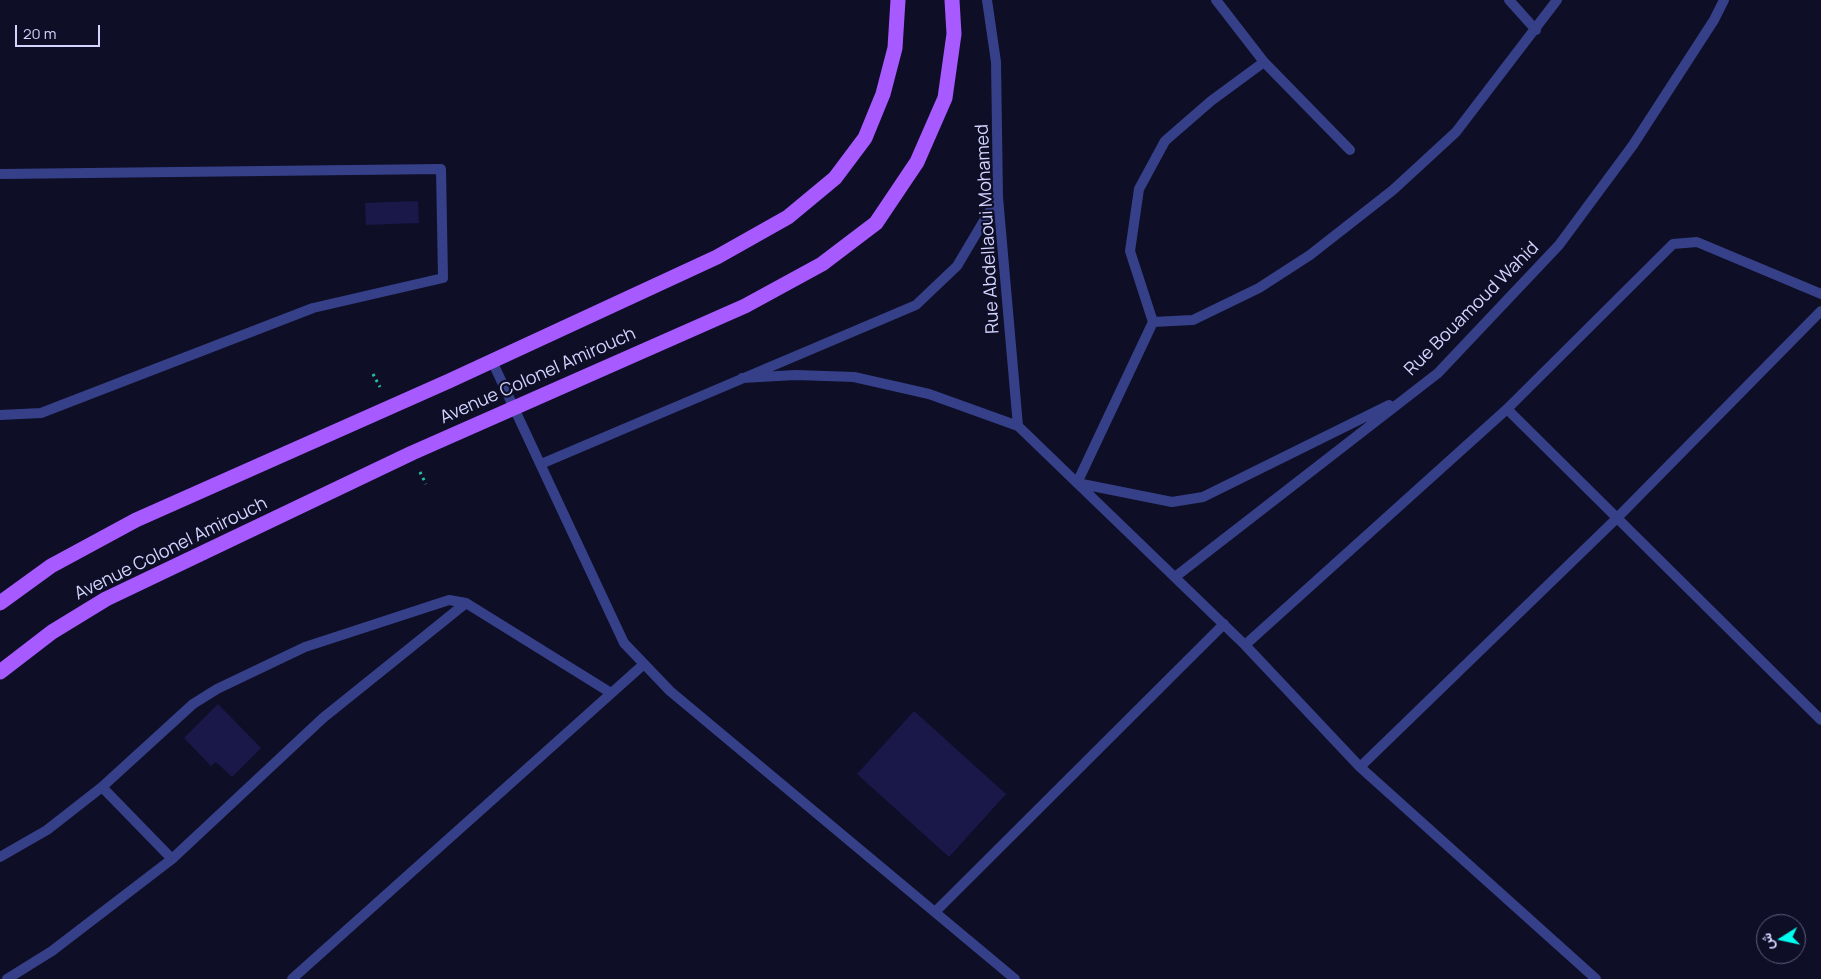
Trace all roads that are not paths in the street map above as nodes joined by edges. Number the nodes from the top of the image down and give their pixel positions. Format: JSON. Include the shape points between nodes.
{"nodes":[{"id":1,"x":898,"y":0,"type":"edge"},
{"id":2,"x":952,"y":0,"type":"edge"},
{"id":3,"x":987,"y":0,"type":"edge"},
{"id":4,"x":1216,"y":0,"type":"edge"},
{"id":5,"x":1509,"y":0,"type":"edge"},
{"id":6,"x":1557,"y":0,"type":"edge"},
{"id":7,"x":1724,"y":0,"type":"edge"},
{"id":8,"x":1536,"y":30,"type":"junction"},
{"id":9,"x":1264,"y":62,"type":"junction"},
{"id":10,"x":1350,"y":150,"type":"dead end"},
{"id":11,"x":0,"y":174,"type":"edge"},
{"id":12,"x":998,"y":197,"type":"junction"},
{"id":13,"x":1821,"y":294,"type":"edge"},
{"id":14,"x":1821,"y":311,"type":"edge"},
{"id":15,"x":1153,"y":322,"type":"junction"},
{"id":16,"x":492,"y":361,"type":"junction"},
{"id":17,"x":742,"y":378,"type":"junction"},
{"id":18,"x":1410,"y":395,"type":"junction"},
{"id":19,"x":514,"y":407,"type":"junction"},
{"id":20,"x":1507,"y":409,"type":"junction"},
{"id":21,"x":0,"y":415,"type":"edge"},
{"id":22,"x":1018,"y":426,"type":"junction"},
{"id":23,"x":541,"y":464,"type":"junction"},
{"id":24,"x":1077,"y":482,"type":"junction"},
{"id":25,"x":1617,"y":518,"type":"junction"},
{"id":26,"x":1175,"y":577,"type":"junction"},
{"id":27,"x":0,"y":603,"type":"edge"},
{"id":28,"x":466,"y":603,"type":"junction"},
{"id":29,"x":1224,"y":624,"type":"junction"},
{"id":30,"x":1246,"y":645,"type":"junction"},
{"id":31,"x":644,"y":664,"type":"junction"},
{"id":32,"x":0,"y":672,"type":"edge"},
{"id":33,"x":611,"y":693,"type":"junction"},
{"id":34,"x":1821,"y":720,"type":"edge"},
{"id":35,"x":1360,"y":767,"type":"junction"},
{"id":36,"x":102,"y":787,"type":"junction"},
{"id":37,"x":0,"y":857,"type":"edge"},
{"id":38,"x":172,"y":859,"type":"junction"},
{"id":39,"x":936,"y":911,"type":"junction"},
{"id":40,"x":6,"y":979,"type":"edge"},
{"id":41,"x":292,"y":979,"type":"edge"},
{"id":42,"x":1015,"y":979,"type":"edge"},
{"id":43,"x":1596,"y":979,"type":"edge"}],
"edges":[{"from":1,"to":16,"type":"main road","name":"Avenue Colonel Amirouch","via":[[895,48],[883,94],[865,138],[835,178],[788,217],[716,257]]},
{"from":2,"to":19,"type":"main road","name":"Avenue Colonel Amirouch","via":[[954,34],[945,98],[917,162],[876,223],[822,264],[745,306]]},
{"from":3,"to":12,"type":"street","name":"Rue Abdellaoui Mohamed","via":[[996,62]]},
{"from":4,"to":9,"type":"street"},
{"from":5,"to":8,"type":"street"},
{"from":6,"to":8,"type":"street"},
{"from":7,"to":18,"type":"street","name":"Rue Bouamoud Wahid","via":[[1633,145],[1559,245],[1438,373]]},
{"from":8,"to":15,"type":"street","via":[[1456,132],[1393,190],[1310,255],[1259,288],[1193,320]]},
{"from":9,"to":10,"type":"street"},
{"from":9,"to":15,"type":"street","via":[[1165,140],[1139,189],[1130,251]]},
{"from":11,"to":21,"type":"street","via":[[442,169],[444,278],[313,308],[42,413]]},
{"from":12,"to":17,"type":"street","via":[[957,266],[916,305]]},
{"from":12,"to":22,"type":"street","name":"Rue Abdellaoui Mohamed"},
{"from":13,"to":20,"type":"street","via":[[1697,242],[1674,244]]},
{"from":14,"to":25,"type":"street"},
{"from":15,"to":24,"type":"street"},
{"from":16,"to":19,"type":"street"},
{"from":16,"to":27,"type":"main road","name":"Avenue Colonel Amirouch","via":[[136,520],[51,566]]},
{"from":17,"to":22,"type":"street","via":[[796,375],[854,377],[929,394]]},
{"from":17,"to":23,"type":"street"},
{"from":18,"to":24,"type":"street","via":[[1203,496],[1172,502]]},
{"from":18,"to":26,"type":"street","name":"Rue Bouamoud Wahid"},
{"from":19,"to":23,"type":"street"},
{"from":19,"to":32,"type":"main road","name":"Avenue Colonel Amirouch","via":[[106,599],[52,632]]},
{"from":20,"to":25,"type":"street"},
{"from":20,"to":30,"type":"street"},
{"from":22,"to":24,"type":"street"},
{"from":23,"to":31,"type":"street","via":[[624,643]]},
{"from":24,"to":26,"type":"street"},
{"from":25,"to":34,"type":"street"},
{"from":25,"to":35,"type":"street"},
{"from":26,"to":29,"type":"street"},
{"from":28,"to":33,"type":"street"},
{"from":28,"to":36,"type":"street","via":[[449,600],[305,647],[217,689],[193,704]]},
{"from":28,"to":38,"type":"street","via":[[323,718]]},
{"from":29,"to":30,"type":"street"},
{"from":29,"to":39,"type":"street"},
{"from":30,"to":35,"type":"street"},
{"from":31,"to":33,"type":"street"},
{"from":31,"to":39,"type":"street","via":[[678,698]]},
{"from":33,"to":41,"type":"street"},
{"from":35,"to":43,"type":"street"},
{"from":36,"to":37,"type":"street","via":[[48,830]]},
{"from":36,"to":38,"type":"street"},
{"from":38,"to":40,"type":"street","via":[[52,951]]},
{"from":39,"to":42,"type":"street"}]}
